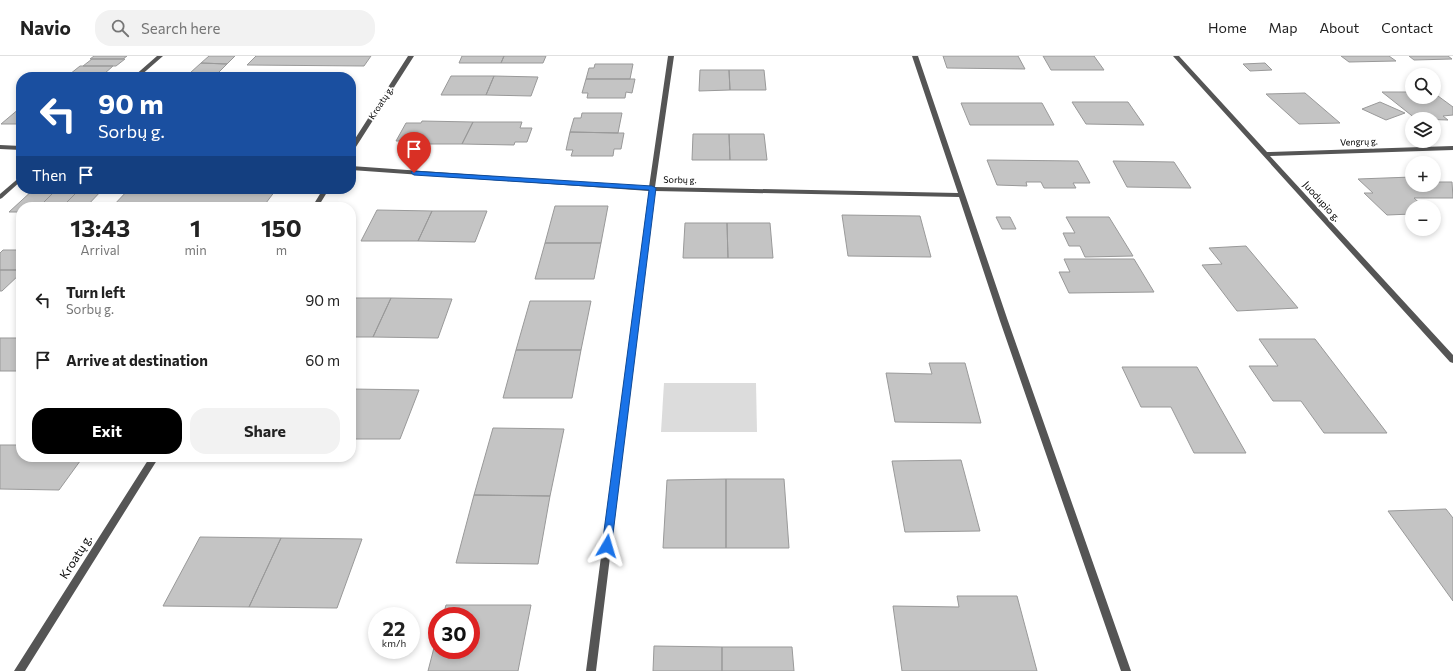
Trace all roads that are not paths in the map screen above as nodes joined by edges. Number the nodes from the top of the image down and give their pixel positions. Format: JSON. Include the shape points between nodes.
{"nodes":[{"id":1,"x":160,"y":56,"type":"edge"},
{"id":2,"x":411,"y":56,"type":"edge"},
{"id":3,"x":671,"y":56,"type":"edge"},
{"id":4,"x":915,"y":56,"type":"edge"},
{"id":5,"x":1176,"y":56,"type":"edge"},
{"id":6,"x":142,"y":72,"type":"edge"},
{"id":7,"x":356,"y":142,"type":"edge"},
{"id":8,"x":0,"y":147,"type":"edge"},
{"id":9,"x":16,"y":148,"type":"edge"},
{"id":10,"x":1453,"y":148,"type":"edge"},
{"id":11,"x":1265,"y":154,"type":"junction"},
{"id":12,"x":356,"y":168,"type":"edge"},
{"id":13,"x":16,"y":183,"type":"edge"},
{"id":14,"x":652,"y":188,"type":"junction"},
{"id":15,"x":962,"y":195,"type":"junction"},
{"id":16,"x":0,"y":197,"type":"edge"},
{"id":17,"x":1453,"y":360,"type":"edge"},
{"id":18,"x":152,"y":462,"type":"edge"},
{"id":19,"x":19,"y":671,"type":"edge"},
{"id":20,"x":591,"y":671,"type":"edge"},
{"id":21,"x":1126,"y":671,"type":"edge"}],
"edges":[{"from":1,"to":6,"type":"street"},
{"from":2,"to":7,"type":"street","name":"Kroatų g."},
{"from":3,"to":14,"type":"street"},
{"from":4,"to":15,"type":"street"},
{"from":5,"to":11,"type":"street","name":"Juodupio g."},
{"from":8,"to":9,"type":"street"},
{"from":10,"to":11,"type":"street","name":"Vengrų g."},
{"from":11,"to":17,"type":"street","name":"Juodupio g."},
{"from":12,"to":14,"type":"street","name":"Sorbų g."},
{"from":13,"to":16,"type":"street"},
{"from":14,"to":15,"type":"street","name":"Sorbų g."},
{"from":14,"to":20,"type":"street"},
{"from":15,"to":21,"type":"street"},
{"from":18,"to":19,"type":"street","name":"Kroatų g."}]}
